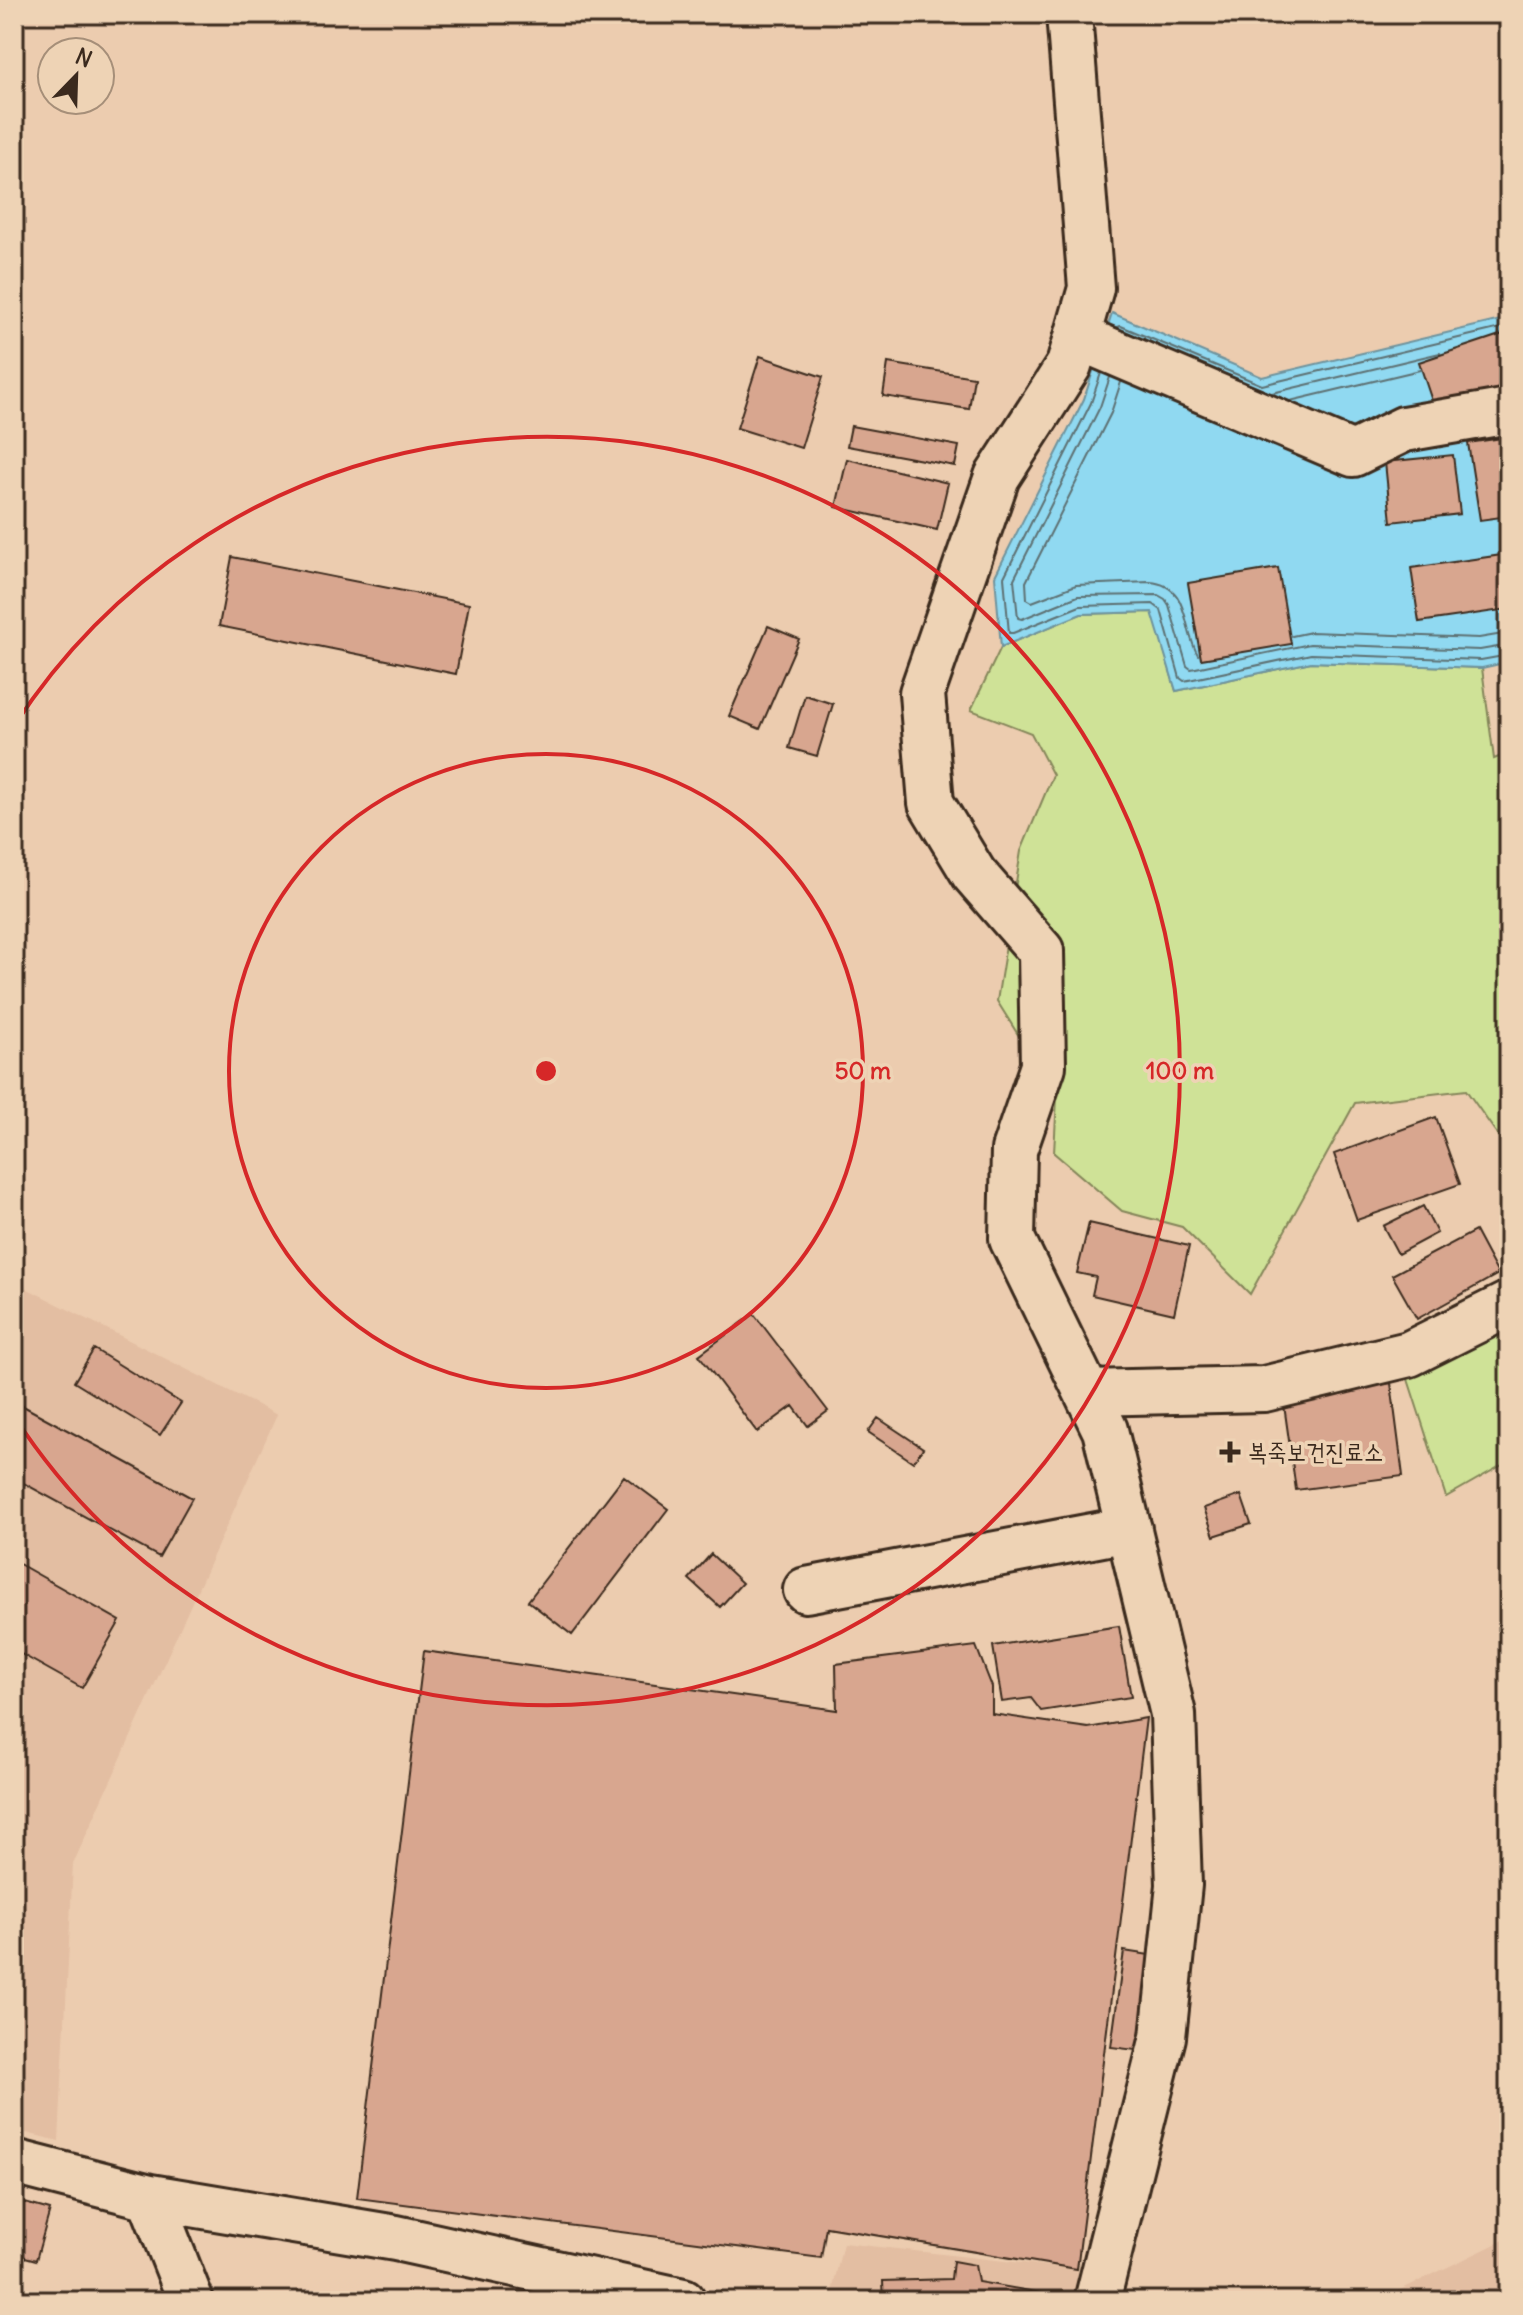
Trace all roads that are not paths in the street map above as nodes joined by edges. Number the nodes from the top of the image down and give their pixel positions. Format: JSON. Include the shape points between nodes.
{"nodes":[{"id":1,"x":1069,"y":14,"type":"edge"},
{"id":2,"x":1078,"y":337,"type":"junction"},
{"id":3,"x":1509,"y":411,"type":"edge"},
{"id":4,"x":1509,"y":1304,"type":"edge"},
{"id":5,"x":1087,"y":1393,"type":"junction"},
{"id":6,"x":1129,"y":1529,"type":"junction"},
{"id":7,"x":806,"y":1590,"type":"dead end"},
{"id":8,"x":14,"y":2162,"type":"edge"},
{"id":9,"x":150,"y":2197,"type":"junction"},
{"id":10,"x":191,"y":2301,"type":"edge"},
{"id":11,"x":683,"y":2301,"type":"edge"},
{"id":12,"x":1097,"y":2301,"type":"edge"}],
"edges":[{"from":1,"to":2,"type":"street","via":[[1091,288]]},
{"from":2,"to":3,"type":"street","via":[[1353,454],[1404,429]]},
{"from":2,"to":5,"type":"street","via":[[1069,365],[997,477],[922,693],[931,803],[974,874],[1041,951],[1043,1066],[1014,1150],[1012,1239]]},
{"from":4,"to":5,"type":"street","via":[[1409,1354],[1264,1389]]},
{"from":5,"to":6,"type":"street","via":[[1105,1430]]},
{"from":6,"to":7,"type":"street"},
{"from":6,"to":12,"type":"street","via":[[1173,1714],[1179,1885],[1163,2037]]},
{"from":8,"to":9,"type":"street"},
{"from":9,"to":10,"type":"street"},
{"from":9,"to":11,"type":"street","via":[[396,2238]]}]}
